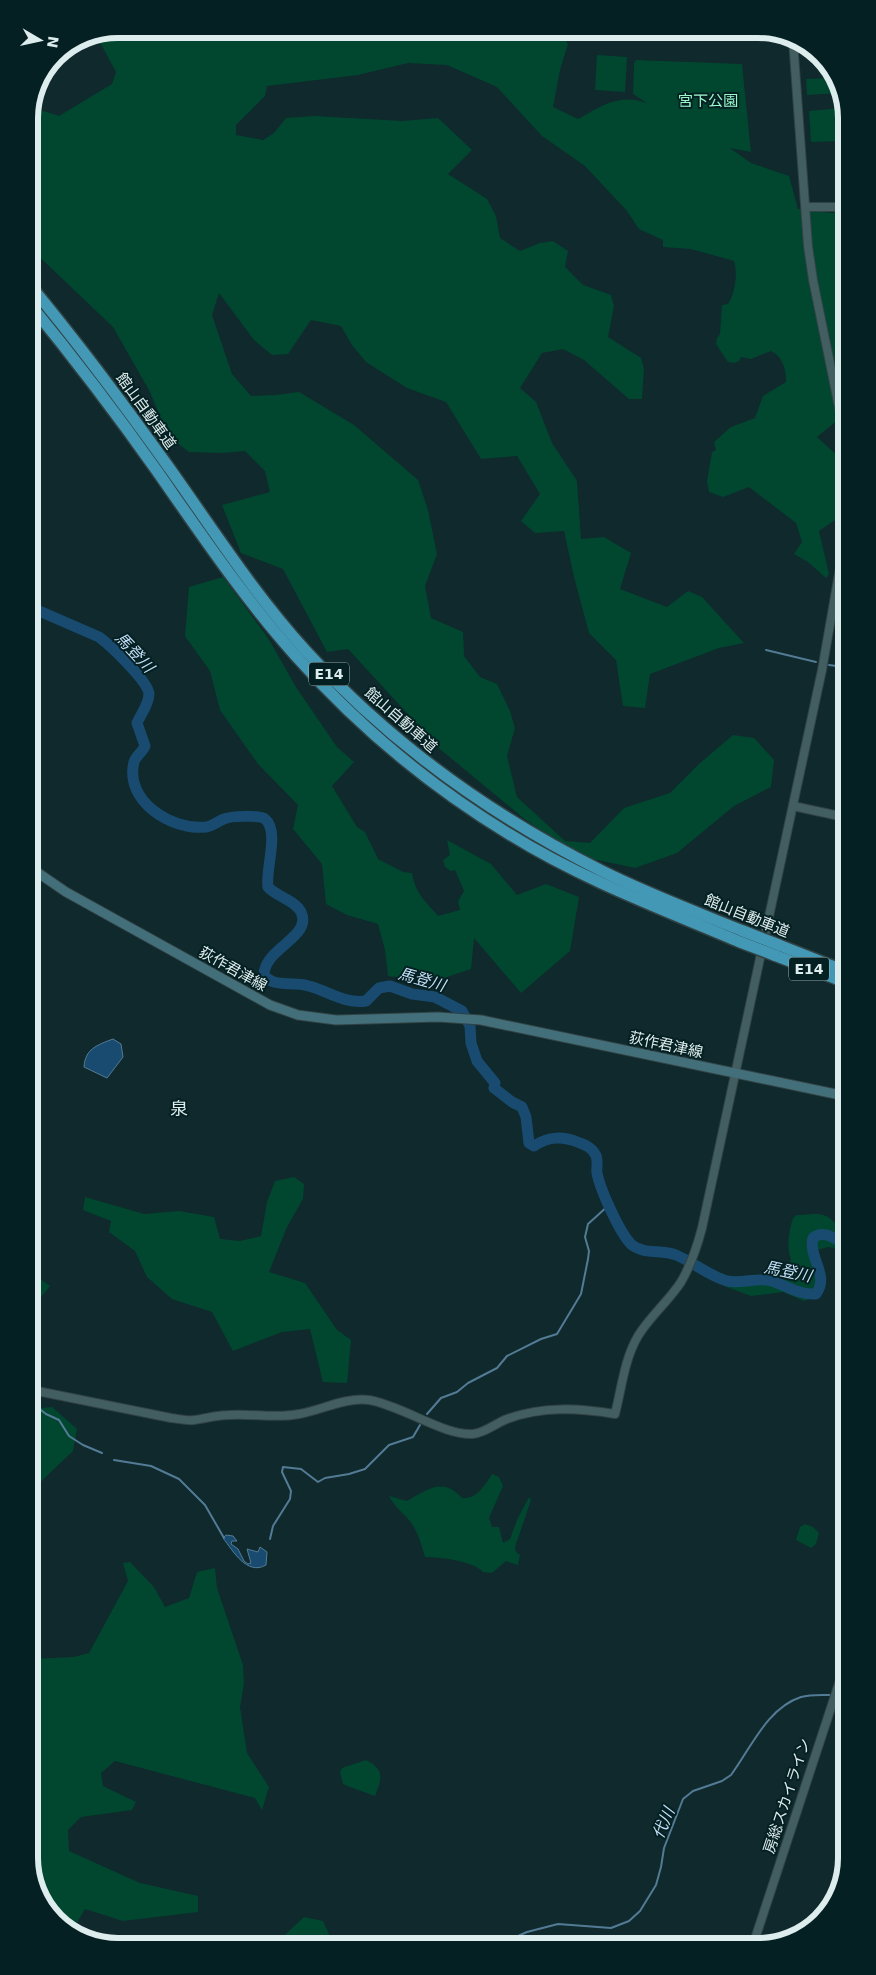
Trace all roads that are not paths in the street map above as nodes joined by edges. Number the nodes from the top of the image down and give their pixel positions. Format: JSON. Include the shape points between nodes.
{"nodes":[{"id":1,"x":793,"y":46,"type":"edge"},
{"id":2,"x":806,"y":207,"type":"junction"},
{"id":3,"x":838,"y":208,"type":"edge"},
{"id":4,"x":38,"y":295,"type":"edge"},
{"id":5,"x":38,"y":314,"type":"edge"},
{"id":6,"x":838,"y":402,"type":"edge"},
{"id":7,"x":838,"y":579,"type":"edge"},
{"id":8,"x":793,"y":806,"type":"junction"},
{"id":9,"x":838,"y":816,"type":"edge"},
{"id":10,"x":38,"y":873,"type":"edge"},
{"id":11,"x":742,"y":937,"type":"junction"},
{"id":12,"x":777,"y":950,"type":"junction"},
{"id":13,"x":838,"y":969,"type":"edge"},
{"id":14,"x":838,"y":979,"type":"edge"},
{"id":15,"x":734,"y":1074,"type":"junction"},
{"id":16,"x":838,"y":1095,"type":"edge"},
{"id":17,"x":38,"y":1391,"type":"edge"},
{"id":18,"x":838,"y":1687,"type":"edge"},
{"id":19,"x":755,"y":1938,"type":"edge"}],
"edges":[{"from":1,"to":2,"type":"street"},
{"from":2,"to":3,"type":"street"},
{"from":2,"to":6,"type":"street","via":[[813,280]]},
{"from":4,"to":11,"type":"highway","name":"館山自動車道","number":"E14","via":[[116,394],[262,598],[305,650],[368,713],[438,772],[515,824],[604,872]]},
{"from":5,"to":11,"type":"highway","name":"館山自動車道","number":"E14","via":[[113,410],[255,608],[295,655],[362,723],[431,780],[510,835],[552,859],[613,888]]},
{"from":7,"to":8,"type":"street"},
{"from":8,"to":9,"type":"street"},
{"from":8,"to":15,"type":"street"},
{"from":10,"to":15,"type":"main road","name":"荻作君津線","via":[[66,892],[270,1005],[298,1015],[336,1020],[443,1017],[481,1020]]},
{"from":11,"to":12,"type":"highway","name":"館山自動車道","number":"E14","bridge":true},
{"from":12,"to":13,"type":"highway","name":"館山自動車道","number":"E14"},
{"from":12,"to":14,"type":"highway","name":"館山自動車道","number":"E14"},
{"from":15,"to":16,"type":"main road","name":"荻作君津線"},
{"from":15,"to":17,"type":"street","via":[[696,1249],[686,1274],[638,1337],[625,1367],[615,1414],[582,1408],[554,1408],[529,1412],[476,1434],[466,1434],[368,1400],[332,1404],[281,1417],[228,1414],[193,1420]]},
{"from":18,"to":19,"type":"street","name":"房総スカイライン"}]}
